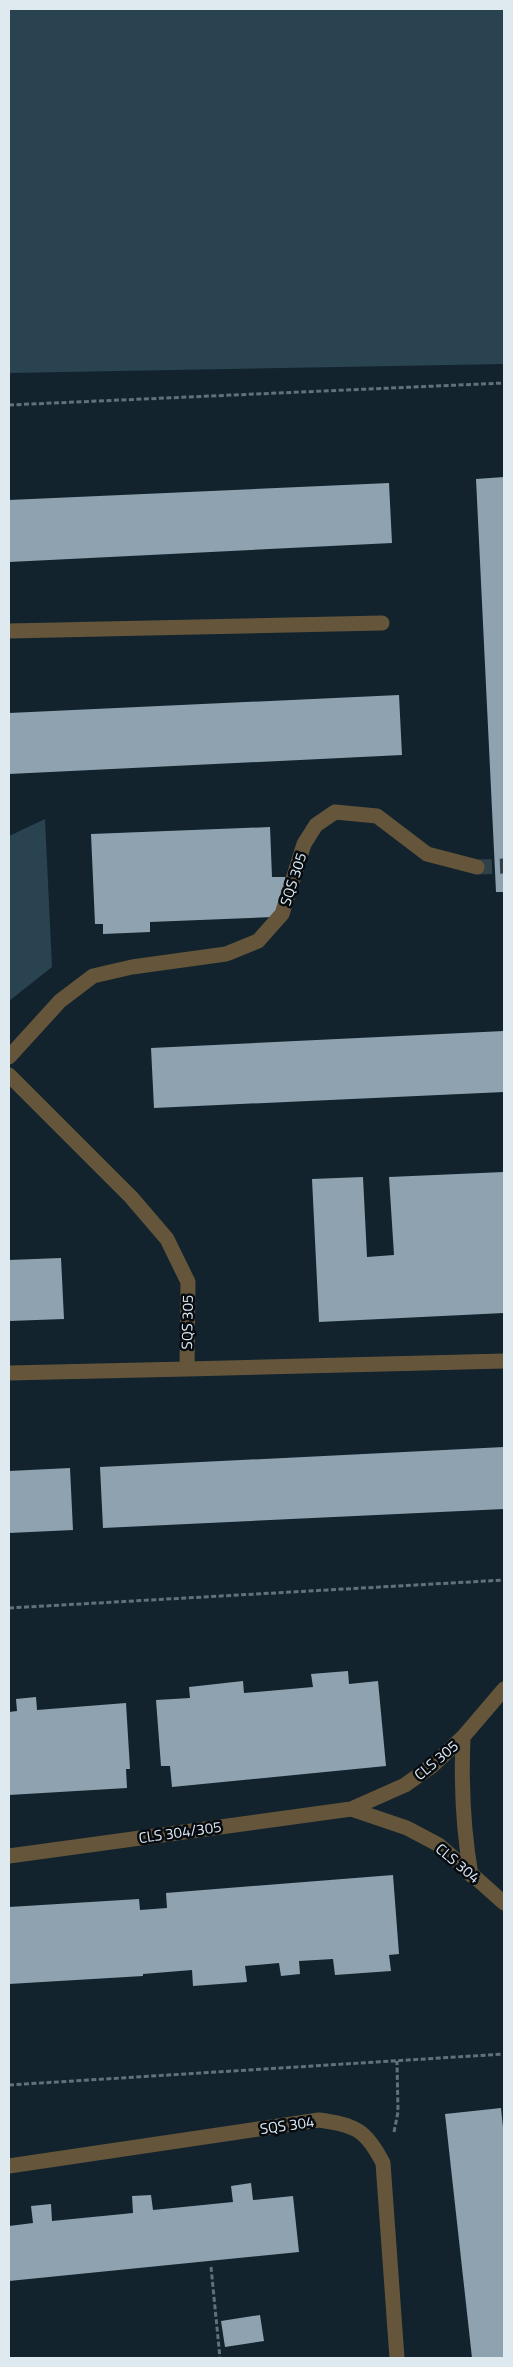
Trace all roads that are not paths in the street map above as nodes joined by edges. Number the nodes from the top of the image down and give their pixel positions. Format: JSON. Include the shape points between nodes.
{"nodes":[{"id":1,"x":382,"y":623,"type":"dead end"},
{"id":2,"x":9,"y":631,"type":"edge"},
{"id":3,"x":477,"y":867,"type":"tunnel mouth"},
{"id":4,"x":9,"y":1056,"type":"edge"},
{"id":5,"x":9,"y":1075,"type":"edge"},
{"id":6,"x":504,"y":1360,"type":"edge"},
{"id":7,"x":187,"y":1369,"type":"junction"},
{"id":8,"x":9,"y":1373,"type":"edge"},
{"id":9,"x":504,"y":1689,"type":"edge"},
{"id":10,"x":463,"y":1737,"type":"junction"},
{"id":11,"x":351,"y":1809,"type":"junction"},
{"id":12,"x":9,"y":1856,"type":"edge"},
{"id":13,"x":471,"y":1875,"type":"junction"},
{"id":14,"x":504,"y":1903,"type":"edge"},
{"id":15,"x":9,"y":2166,"type":"edge"},
{"id":16,"x":397,"y":2358,"type":"edge"}],
"edges":[{"from":1,"to":2,"type":"street"},
{"from":3,"to":4,"type":"street","name":"SQS 305","via":[[427,854],[377,816],[335,812],[316,825],[304,844],[282,914],[258,941],[226,954],[132,967],[93,976],[60,1001]]},
{"from":5,"to":7,"type":"street","name":"SQS 305","via":[[131,1197],[167,1239],[188,1282]]},
{"from":6,"to":7,"type":"street","name":"SQS 305"},
{"from":7,"to":8,"type":"street","name":"SQS 305"},
{"from":9,"to":10,"type":"street","name":"CLS 305"},
{"from":10,"to":11,"type":"street","name":"CLS 305","via":[[432,1766],[405,1785]]},
{"from":10,"to":13,"type":"street","via":[[463,1822]]},
{"from":11,"to":12,"type":"street","name":"CLS 304/305"},
{"from":11,"to":13,"type":"street","name":"CLS 304","via":[[406,1828],[439,1845]]},
{"from":13,"to":14,"type":"street","name":"CLS 304"},
{"from":15,"to":16,"type":"street","name":"SQS 304","via":[[319,2120],[347,2124],[371,2140],[383,2163]]}]}
